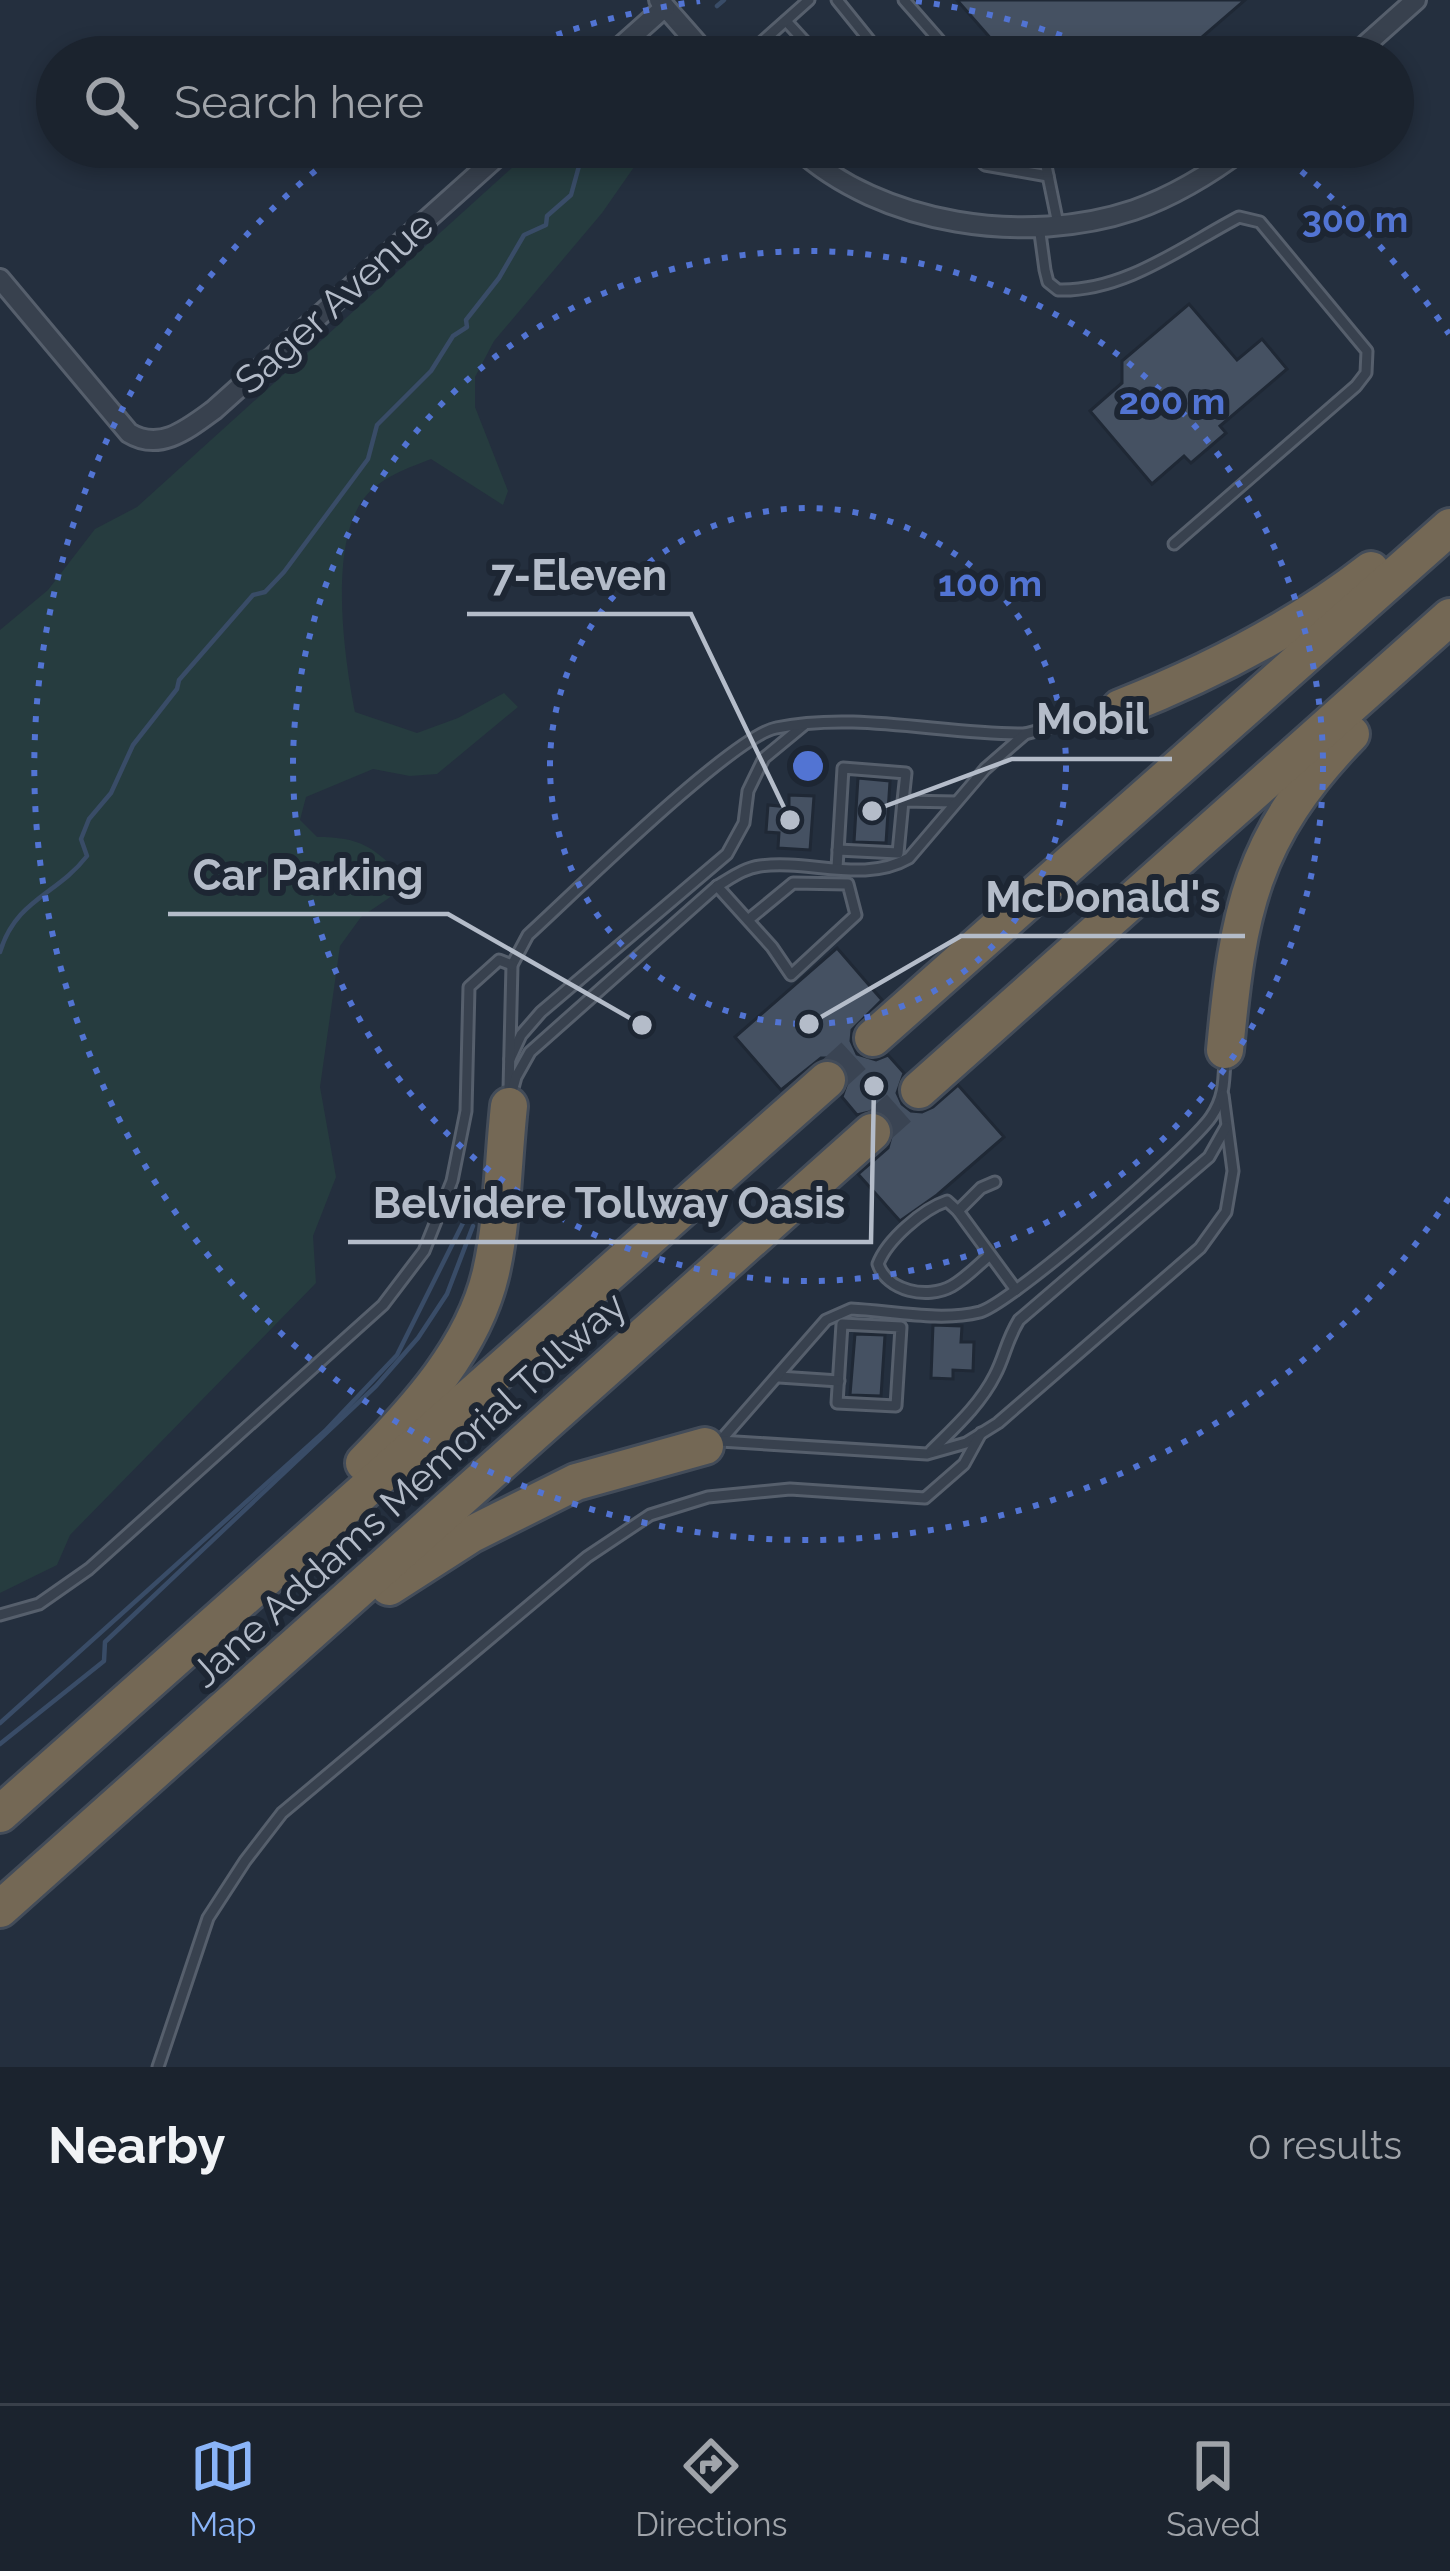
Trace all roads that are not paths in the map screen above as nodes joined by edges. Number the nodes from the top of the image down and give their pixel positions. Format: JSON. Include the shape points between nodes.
{"nodes":[{"id":1,"x":809,"y":0,"type":"edge"},
{"id":2,"x":837,"y":0,"type":"edge"},
{"id":3,"x":904,"y":0,"type":"edge"},
{"id":4,"x":1416,"y":0,"type":"edge"},
{"id":5,"x":665,"y":2,"type":"edge"},
{"id":6,"x":786,"y":21,"type":"junction"},
{"id":7,"x":630,"y":36,"type":"edge"},
{"id":8,"x":692,"y":36,"type":"edge"},
{"id":9,"x":769,"y":36,"type":"edge"},
{"id":10,"x":800,"y":36,"type":"edge"},
{"id":11,"x":867,"y":36,"type":"edge"},
{"id":12,"x":933,"y":36,"type":"edge"},
{"id":13,"x":1376,"y":36,"type":"edge"},
{"id":14,"x":485,"y":168,"type":"edge"},
{"id":15,"x":825,"y":168,"type":"edge"},
{"id":16,"x":1002,"y":168,"type":"edge"},
{"id":17,"x":1047,"y":168,"type":"edge"},
{"id":18,"x":1212,"y":168,"type":"edge"},
{"id":19,"x":1048,"y":176,"type":"junction"},
{"id":20,"x":1048,"y":225,"type":"junction"},
{"id":21,"x":0,"y":279,"type":"edge"},
{"id":22,"x":1450,"y":510,"type":"edge"},
{"id":23,"x":1450,"y":527,"type":"edge"},
{"id":24,"x":1174,"y":544,"type":"dead end"},
{"id":25,"x":1450,"y":617,"type":"edge"},
{"id":26,"x":1450,"y":635,"type":"edge"},
{"id":27,"x":1120,"y":708,"type":"joint"},
{"id":28,"x":804,"y":725,"type":"junction"},
{"id":29,"x":1025,"y":734,"type":"junction"},
{"id":30,"x":903,"y":801,"type":"junction"},
{"id":31,"x":956,"y":802,"type":"junction"},
{"id":32,"x":838,"y":850,"type":"junction"},
{"id":33,"x":837,"y":868,"type":"junction"},
{"id":34,"x":718,"y":886,"type":"junction"},
{"id":35,"x":748,"y":920,"type":"junction"},
{"id":36,"x":512,"y":964,"type":"junction"},
{"id":37,"x":874,"y":1038,"type":"tunnel mouth"},
{"id":38,"x":1225,"y":1050,"type":"joint"},
{"id":39,"x":509,"y":1060,"type":"junction"},
{"id":40,"x":827,"y":1080,"type":"tunnel mouth"},
{"id":41,"x":919,"y":1090,"type":"tunnel mouth"},
{"id":42,"x":1223,"y":1095,"type":"junction"},
{"id":43,"x":509,"y":1106,"type":"junction"},
{"id":44,"x":1228,"y":1124,"type":"junction"},
{"id":45,"x":872,"y":1132,"type":"tunnel mouth"},
{"id":46,"x":995,"y":1182,"type":"dead end"},
{"id":47,"x":958,"y":1211,"type":"junction"},
{"id":48,"x":990,"y":1255,"type":"junction"},
{"id":49,"x":1016,"y":1291,"type":"junction"},
{"id":50,"x":901,"y":1312,"type":"junction"},
{"id":51,"x":901,"y":1327,"type":"junction"},
{"id":52,"x":779,"y":1376,"type":"junction"},
{"id":53,"x":838,"y":1381,"type":"junction"},
{"id":54,"x":982,"y":1433,"type":"junction"},
{"id":55,"x":712,"y":1443,"type":"junction"},
{"id":56,"x":927,"y":1454,"type":"junction"},
{"id":57,"x":0,"y":1615,"type":"edge"},
{"id":58,"x":113,"y":1712,"type":"junction"},
{"id":59,"x":186,"y":1744,"type":"junction"},
{"id":60,"x":0,"y":1814,"type":"edge"},
{"id":61,"x":0,"y":1909,"type":"edge"},
{"id":62,"x":158,"y":2067,"type":"edge"}],
"edges":[{"from":1,"to":6,"type":"lane"},
{"from":2,"to":11,"type":"lane"},
{"from":3,"to":12,"type":"lane"},
{"from":4,"to":13,"type":"street"},
{"from":5,"to":7,"type":"street"},
{"from":5,"to":8,"type":"street"},
{"from":6,"to":9,"type":"lane"},
{"from":6,"to":10,"type":"lane"},
{"from":14,"to":21,"type":"street","name":"Sager Avenue","via":[[180,434],[140,440],[129,433]]},
{"from":15,"to":20,"type":"street","via":[[944,219]]},
{"from":16,"to":19,"type":"lane"},
{"from":17,"to":19,"type":"lane"},
{"from":18,"to":20,"type":"street","via":[[1137,209]]},
{"from":19,"to":20,"type":"lane"},
{"from":20,"to":24,"type":"lane","via":[[1048,282],[1082,291],[1126,278],[1239,217],[1261,222],[1367,351],[1356,386]]},
{"from":22,"to":27,"type":"highway","via":[[1254,647]]},
{"from":23,"to":37,"type":"highway"},
{"from":25,"to":41,"type":"highway"},
{"from":26,"to":38,"type":"highway","via":[[1319,766],[1279,823],[1252,880],[1235,948]]},
{"from":27,"to":29,"type":"lane"},
{"from":28,"to":29,"type":"lane"},
{"from":28,"to":36,"type":"lane","via":[[771,728],[718,764],[528,934]]},
{"from":28,"to":39,"type":"lane","via":[[764,758],[727,854],[542,1012]]},
{"from":29,"to":31,"type":"lane"},
{"from":30,"to":31,"type":"lane"},
{"from":30,"to":32,"type":"lane","via":[[898,853]]},
{"from":30,"to":32,"type":"lane","via":[[906,773],[843,768]]},
{"from":31,"to":33,"type":"lane","via":[[909,858],[886,868]]},
{"from":32,"to":33,"type":"lane"},
{"from":33,"to":34,"type":"lane","via":[[762,866]]},
{"from":34,"to":35,"type":"lane"},
{"from":34,"to":43,"type":"lane","via":[[530,1052]]},
{"from":35,"to":35,"type":"lane","via":[[791,975],[856,916],[848,884],[793,883]]},
{"from":36,"to":39,"type":"lane"},
{"from":36,"to":57,"type":"lane","via":[[499,960],[469,988],[466,1111],[452,1180],[424,1251],[383,1305],[89,1569],[39,1604]]},
{"from":38,"to":42,"type":"lane"},
{"from":39,"to":43,"type":"lane"},
{"from":40,"to":58,"type":"highway","name":"Jane Addams Memorial Tollway"},
{"from":42,"to":44,"type":"lane"},
{"from":42,"to":49,"type":"lane","via":[[1202,1129]]},
{"from":43,"to":58,"type":"highway","via":[[490,1274],[467,1334],[370,1456]]},
{"from":44,"to":54,"type":"lane","via":[[1233,1171],[1226,1212],[1200,1248]]},
{"from":44,"to":56,"type":"lane","via":[[1209,1157],[1019,1320],[996,1373]]},
{"from":45,"to":59,"type":"highway","name":"Jane Addams Memorial Tollway"},
{"from":46,"to":47,"type":"lane"},
{"from":47,"to":48,"type":"lane"},
{"from":47,"to":48,"type":"lane","via":[[940,1202],[891,1243],[878,1264],[884,1279],[900,1289],[946,1289]]},
{"from":48,"to":49,"type":"lane"},
{"from":49,"to":50,"type":"lane","via":[[973,1313]]},
{"from":50,"to":51,"type":"lane"},
{"from":50,"to":52,"type":"lane","via":[[838,1312]]},
{"from":51,"to":53,"type":"lane","via":[[842,1324]]},
{"from":51,"to":53,"type":"lane","via":[[896,1406],[837,1402]]},
{"from":52,"to":53,"type":"lane"},
{"from":52,"to":55,"type":"lane"},
{"from":54,"to":56,"type":"lane"},
{"from":54,"to":62,"type":"lane","via":[[964,1464],[925,1498],[790,1489],[708,1497],[650,1515],[586,1556],[282,1813],[208,1918]]},
{"from":55,"to":56,"type":"lane"},
{"from":55,"to":59,"type":"highway","via":[[576,1482],[470,1535],[370,1600]]},
{"from":58,"to":60,"type":"highway","name":"Jane Addams Memorial Tollway"},
{"from":59,"to":61,"type":"highway","name":"Jane Addams Memorial Tollway"}]}
